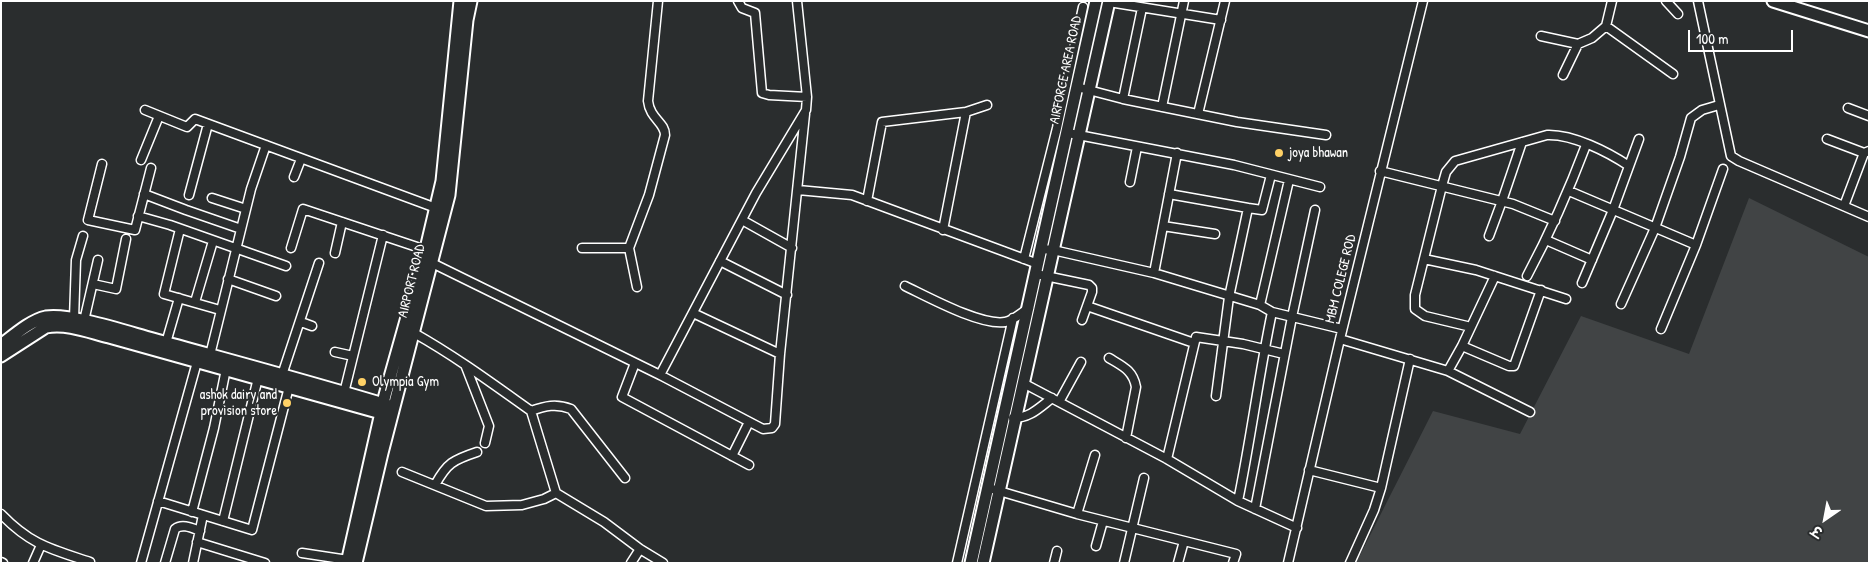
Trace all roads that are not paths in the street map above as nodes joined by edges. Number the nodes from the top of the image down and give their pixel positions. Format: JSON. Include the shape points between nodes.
{"nodes":[{"id":1,"x":460,"y":1,"type":"edge"},
{"id":2,"x":471,"y":1,"type":"edge"},
{"id":3,"x":658,"y":1,"type":"edge"},
{"id":4,"x":738,"y":1,"type":"edge"},
{"id":5,"x":796,"y":1,"type":"edge"},
{"id":6,"x":1096,"y":1,"type":"edge"},
{"id":7,"x":1184,"y":1,"type":"edge"},
{"id":8,"x":1225,"y":1,"type":"edge"},
{"id":9,"x":1423,"y":1,"type":"edge"},
{"id":10,"x":1612,"y":1,"type":"edge"},
{"id":11,"x":1666,"y":1,"type":"edge"},
{"id":12,"x":1698,"y":1,"type":"edge"},
{"id":13,"x":1109,"y":2,"type":"edge"},
{"id":14,"x":1778,"y":2,"type":"edge"},
{"id":15,"x":1083,"y":7,"type":"dead end"},
{"id":16,"x":1142,"y":8,"type":"junction"},
{"id":17,"x":1181,"y":14,"type":"junction"},
{"id":18,"x":1678,"y":14,"type":"dead end"},
{"id":19,"x":1221,"y":20,"type":"junction"},
{"id":20,"x":1606,"y":26,"type":"junction"},
{"id":21,"x":1869,"y":31,"type":"edge"},
{"id":22,"x":1540,"y":36,"type":"dead end"},
{"id":23,"x":1578,"y":44,"type":"junction"},
{"id":24,"x":1673,"y":74,"type":"dead end"},
{"id":25,"x":1563,"y":75,"type":"dead end"},
{"id":26,"x":1077,"y":88,"type":"junction"},
{"id":27,"x":1089,"y":90,"type":"junction"},
{"id":28,"x":807,"y":97,"type":"junction"},
{"id":29,"x":1123,"y":100,"type":"junction"},
{"id":30,"x":988,"y":105,"type":"dead end"},
{"id":31,"x":1719,"y":105,"type":"junction"},
{"id":32,"x":1162,"y":107,"type":"junction"},
{"id":33,"x":1848,"y":108,"type":"dead end"},
{"id":34,"x":145,"y":110,"type":"dead end"},
{"id":35,"x":806,"y":110,"type":"junction"},
{"id":36,"x":966,"y":112,"type":"junction"},
{"id":37,"x":1198,"y":114,"type":"junction"},
{"id":38,"x":160,"y":116,"type":"junction"},
{"id":39,"x":1869,"y":116,"type":"edge"},
{"id":40,"x":208,"y":124,"type":"junction"},
{"id":41,"x":1056,"y":128,"type":"junction"},
{"id":42,"x":1326,"y":135,"type":"dead end"},
{"id":43,"x":1070,"y":136,"type":"junction"},
{"id":44,"x":1639,"y":139,"type":"dead end"},
{"id":45,"x":1827,"y":139,"type":"dead end"},
{"id":46,"x":1522,"y":142,"type":"junction"},
{"id":47,"x":1586,"y":145,"type":"junction"},
{"id":48,"x":266,"y":146,"type":"junction"},
{"id":49,"x":1137,"y":147,"type":"junction"},
{"id":50,"x":1866,"y":152,"type":"edge"},
{"id":51,"x":1177,"y":153,"type":"junction"},
{"id":52,"x":301,"y":159,"type":"junction"},
{"id":53,"x":141,"y":160,"type":"dead end"},
{"id":54,"x":102,"y":164,"type":"dead end"},
{"id":55,"x":1629,"y":166,"type":"junction"},
{"id":56,"x":151,"y":168,"type":"dead end"},
{"id":57,"x":1724,"y":169,"type":"dead end"},
{"id":58,"x":1380,"y":171,"type":"junction"},
{"id":59,"x":1271,"y":175,"type":"junction"},
{"id":60,"x":294,"y":177,"type":"dead end"},
{"id":61,"x":1289,"y":180,"type":"junction"},
{"id":62,"x":1130,"y":182,"type":"dead end"},
{"id":63,"x":1442,"y":186,"type":"junction"},
{"id":64,"x":1320,"y":187,"type":"dead end"},
{"id":65,"x":798,"y":190,"type":"junction"},
{"id":66,"x":1569,"y":191,"type":"junction"},
{"id":67,"x":144,"y":194,"type":"junction"},
{"id":68,"x":189,"y":194,"type":"dead end"},
{"id":69,"x":1169,"y":194,"type":"junction"},
{"id":70,"x":212,"y":198,"type":"dead end"},
{"id":71,"x":867,"y":201,"type":"junction"},
{"id":72,"x":1502,"y":201,"type":"junction"},
{"id":73,"x":1844,"y":206,"type":"junction"},
{"id":74,"x":436,"y":208,"type":"junction"},
{"id":75,"x":1248,"y":208,"type":"junction"},
{"id":76,"x":246,"y":209,"type":"junction"},
{"id":77,"x":1315,"y":210,"type":"dead end"},
{"id":78,"x":1613,"y":210,"type":"junction"},
{"id":79,"x":138,"y":216,"type":"junction"},
{"id":80,"x":1869,"y":217,"type":"edge"},
{"id":81,"x":742,"y":220,"type":"junction"},
{"id":82,"x":1555,"y":221,"type":"junction"},
{"id":83,"x":342,"y":222,"type":"junction"},
{"id":84,"x":1162,"y":226,"type":"junction"},
{"id":85,"x":1655,"y":228,"type":"junction"},
{"id":86,"x":180,"y":229,"type":"junction"},
{"id":87,"x":241,"y":229,"type":"junction"},
{"id":88,"x":943,"y":230,"type":"junction"},
{"id":89,"x":1215,"y":234,"type":"dead end"},
{"id":90,"x":383,"y":235,"type":"junction"},
{"id":91,"x":83,"y":236,"type":"dead end"},
{"id":92,"x":1489,"y":236,"type":"dead end"},
{"id":93,"x":126,"y":239,"type":"dead end"},
{"id":94,"x":1546,"y":240,"type":"junction"},
{"id":95,"x":213,"y":241,"type":"junction"},
{"id":96,"x":1696,"y":245,"type":"junction"},
{"id":97,"x":291,"y":248,"type":"dead end"},
{"id":98,"x":582,"y":248,"type":"dead end"},
{"id":99,"x":629,"y":248,"type":"junction"},
{"id":100,"x":792,"y":248,"type":"junction"},
{"id":101,"x":1047,"y":249,"type":"junction"},
{"id":102,"x":237,"y":250,"type":"junction"},
{"id":103,"x":426,"y":250,"type":"junction"},
{"id":104,"x":335,"y":253,"type":"dead end"},
{"id":105,"x":1024,"y":259,"type":"junction"},
{"id":106,"x":1424,"y":259,"type":"junction"},
{"id":107,"x":98,"y":260,"type":"dead end"},
{"id":108,"x":1592,"y":260,"type":"junction"},
{"id":109,"x":720,"y":261,"type":"junction"},
{"id":110,"x":319,"y":263,"type":"dead end"},
{"id":111,"x":432,"y":263,"type":"junction"},
{"id":112,"x":286,"y":266,"type":"dead end"},
{"id":113,"x":1040,"y":271,"type":"junction"},
{"id":114,"x":1154,"y":273,"type":"junction"},
{"id":115,"x":1495,"y":276,"type":"junction"},
{"id":116,"x":1527,"y":276,"type":"dead end"},
{"id":117,"x":228,"y":279,"type":"junction"},
{"id":118,"x":1582,"y":283,"type":"dead end"},
{"id":119,"x":93,"y":284,"type":"junction"},
{"id":120,"x":905,"y":286,"type":"dead end"},
{"id":121,"x":637,"y":287,"type":"dead end"},
{"id":122,"x":1540,"y":290,"type":"junction"},
{"id":123,"x":786,"y":295,"type":"junction"},
{"id":124,"x":276,"y":296,"type":"dead end"},
{"id":125,"x":1229,"y":297,"type":"junction"},
{"id":126,"x":179,"y":298,"type":"junction"},
{"id":127,"x":1566,"y":299,"type":"dead end"},
{"id":128,"x":195,"y":302,"type":"junction"},
{"id":129,"x":1621,"y":304,"type":"dead end"},
{"id":130,"x":1260,"y":305,"type":"junction"},
{"id":131,"x":1087,"y":306,"type":"junction"},
{"id":132,"x":1028,"y":308,"type":"junction"},
{"id":133,"x":220,"y":310,"type":"junction"},
{"id":134,"x":1272,"y":312,"type":"junction"},
{"id":135,"x":693,"y":313,"type":"junction"},
{"id":136,"x":1292,"y":317,"type":"junction"},
{"id":137,"x":1014,"y":318,"type":"junction"},
{"id":138,"x":79,"y":320,"type":"junction"},
{"id":139,"x":1082,"y":320,"type":"dead end"},
{"id":140,"x":300,"y":322,"type":"junction"},
{"id":141,"x":312,"y":326,"type":"dead end"},
{"id":142,"x":1471,"y":327,"type":"junction"},
{"id":143,"x":1661,"y":328,"type":"dead end"},
{"id":144,"x":1342,"y":329,"type":"junction"},
{"id":145,"x":414,"y":332,"type":"junction"},
{"id":146,"x":1340,"y":339,"type":"junction"},
{"id":147,"x":1224,"y":341,"type":"junction"},
{"id":148,"x":166,"y":343,"type":"junction"},
{"id":149,"x":1194,"y":343,"type":"junction"},
{"id":150,"x":1,"y":345,"type":"edge"},
{"id":151,"x":1462,"y":346,"type":"junction"},
{"id":152,"x":1264,"y":348,"type":"junction"},
{"id":153,"x":334,"y":352,"type":"dead end"},
{"id":154,"x":780,"y":354,"type":"junction"},
{"id":155,"x":1284,"y":354,"type":"junction"},
{"id":156,"x":210,"y":355,"type":"junction"},
{"id":157,"x":1,"y":356,"type":"edge"},
{"id":158,"x":353,"y":356,"type":"junction"},
{"id":159,"x":1109,"y":358,"type":"dead end"},
{"id":160,"x":1410,"y":359,"type":"junction"},
{"id":161,"x":197,"y":362,"type":"junction"},
{"id":162,"x":1081,"y":362,"type":"dead end"},
{"id":163,"x":635,"y":363,"type":"junction"},
{"id":164,"x":466,"y":367,"type":"junction"},
{"id":165,"x":226,"y":370,"type":"junction"},
{"id":166,"x":1448,"y":371,"type":"junction"},
{"id":167,"x":282,"y":375,"type":"junction"},
{"id":168,"x":660,"y":375,"type":"junction"},
{"id":169,"x":258,"y":378,"type":"junction"},
{"id":170,"x":1023,"y":382,"type":"junction"},
{"id":171,"x":289,"y":387,"type":"junction"},
{"id":172,"x":344,"y":393,"type":"junction"},
{"id":173,"x":1216,"y":396,"type":"dead end"},
{"id":174,"x":1056,"y":400,"type":"junction"},
{"id":175,"x":388,"y":410,"type":"junction"},
{"id":176,"x":531,"y":411,"type":"junction"},
{"id":177,"x":1530,"y":412,"type":"dead end"},
{"id":178,"x":1010,"y":418,"type":"junction"},
{"id":179,"x":749,"y":422,"type":"junction"},
{"id":180,"x":1126,"y":438,"type":"junction"},
{"id":181,"x":486,"y":443,"type":"dead end"},
{"id":182,"x":477,"y":452,"type":"dead end"},
{"id":183,"x":1095,"y":455,"type":"dead end"},
{"id":184,"x":732,"y":456,"type":"junction"},
{"id":185,"x":1167,"y":459,"type":"junction"},
{"id":186,"x":749,"y":465,"type":"dead end"},
{"id":187,"x":1308,"y":470,"type":"junction"},
{"id":188,"x":402,"y":472,"type":"dead end"},
{"id":189,"x":626,"y":478,"type":"dead end"},
{"id":190,"x":1144,"y":478,"type":"dead end"},
{"id":191,"x":435,"y":486,"type":"junction"},
{"id":192,"x":1381,"y":488,"type":"junction"},
{"id":193,"x":994,"y":489,"type":"junction"},
{"id":194,"x":556,"y":493,"type":"junction"},
{"id":195,"x":158,"y":501,"type":"junction"},
{"id":196,"x":1238,"y":501,"type":"junction"},
{"id":197,"x":1255,"y":509,"type":"junction"},
{"id":198,"x":192,"y":512,"type":"junction"},
{"id":199,"x":1,"y":514,"type":"edge"},
{"id":200,"x":1077,"y":514,"type":"junction"},
{"id":201,"x":203,"y":516,"type":"junction"},
{"id":202,"x":223,"y":521,"type":"junction"},
{"id":203,"x":1103,"y":521,"type":"junction"},
{"id":204,"x":1133,"y":528,"type":"junction"},
{"id":205,"x":1296,"y":528,"type":"junction"},
{"id":206,"x":200,"y":531,"type":"junction"},
{"id":207,"x":1184,"y":541,"type":"junction"},
{"id":208,"x":197,"y":542,"type":"junction"},
{"id":209,"x":41,"y":545,"type":"junction"},
{"id":210,"x":1096,"y":546,"type":"dead end"},
{"id":211,"x":640,"y":549,"type":"junction"},
{"id":212,"x":960,"y":550,"type":"junction"},
{"id":213,"x":1057,"y":551,"type":"dead end"},
{"id":214,"x":302,"y":553,"type":"dead end"},
{"id":215,"x":972,"y":558,"type":"edge"},
{"id":216,"x":90,"y":562,"type":"edge"},
{"id":217,"x":350,"y":562,"type":"edge"},
{"id":218,"x":33,"y":563,"type":"edge"},
{"id":219,"x":141,"y":563,"type":"edge"},
{"id":220,"x":165,"y":563,"type":"edge"},
{"id":221,"x":192,"y":563,"type":"edge"},
{"id":222,"x":265,"y":563,"type":"edge"},
{"id":223,"x":631,"y":563,"type":"edge"},
{"id":224,"x":663,"y":563,"type":"edge"},
{"id":225,"x":957,"y":563,"type":"edge"},
{"id":226,"x":983,"y":563,"type":"edge"},
{"id":227,"x":1054,"y":563,"type":"edge"},
{"id":228,"x":1124,"y":563,"type":"edge"},
{"id":229,"x":1178,"y":563,"type":"edge"},
{"id":230,"x":1233,"y":563,"type":"edge"},
{"id":231,"x":1288,"y":563,"type":"edge"},
{"id":232,"x":1350,"y":563,"type":"edge"}],
"edges":[{"from":1,"to":74,"type":"street","name":"AIRPORT ROAD","via":[[442,181]]},
{"from":2,"to":111,"type":"street","name":"AIRPORT ROAD","via":[[449,195]]},
{"from":3,"to":99,"type":"street","via":[[648,101],[652,115],[663,126],[665,135],[649,196]]},
{"from":4,"to":28,"type":"street","via":[[742,8],[756,13],[762,93]]},
{"from":5,"to":28,"type":"street"},
{"from":6,"to":26,"type":"street","name":"AIRFORCE AREA ROAD"},
{"from":7,"to":17,"type":"street"},
{"from":8,"to":19,"type":"street"},
{"from":9,"to":58,"type":"street","name":"MBM COLEGE ROD"},
{"from":10,"to":20,"type":"street"},
{"from":11,"to":18,"type":"street"},
{"from":12,"to":31,"type":"street"},
{"from":13,"to":16,"type":"street"},
{"from":13,"to":27,"type":"street"},
{"from":14,"to":21,"type":"street"},
{"from":15,"to":41,"type":"street"},
{"from":16,"to":17,"type":"street"},
{"from":16,"to":29,"type":"street"},
{"from":17,"to":19,"type":"street"},
{"from":17,"to":32,"type":"street"},
{"from":19,"to":37,"type":"street"},
{"from":20,"to":23,"type":"street","via":[[1592,38]]},
{"from":20,"to":24,"type":"street"},
{"from":22,"to":23,"type":"street"},
{"from":23,"to":25,"type":"street"},
{"from":26,"to":27,"type":"street"},
{"from":26,"to":43,"type":"street","name":"AIRFORCE AREA ROAD"},
{"from":27,"to":29,"type":"street"},
{"from":27,"to":43,"type":"street"},
{"from":28,"to":35,"type":"street"},
{"from":29,"to":32,"type":"street"},
{"from":30,"to":36,"type":"street"},
{"from":31,"to":73,"type":"street","via":[[1731,156]]},
{"from":31,"to":85,"type":"street","via":[[1702,110],[1691,118]]},
{"from":32,"to":37,"type":"street"},
{"from":33,"to":39,"type":"street"},
{"from":34,"to":38,"type":"street"},
{"from":35,"to":65,"type":"street"},
{"from":35,"to":81,"type":"street"},
{"from":36,"to":71,"type":"street","via":[[882,122]]},
{"from":36,"to":88,"type":"street"},
{"from":37,"to":42,"type":"street"},
{"from":38,"to":40,"type":"street","via":[[187,127],[195,119]]},
{"from":38,"to":53,"type":"street"},
{"from":40,"to":48,"type":"street"},
{"from":40,"to":68,"type":"street"},
{"from":41,"to":43,"type":"street"},
{"from":41,"to":105,"type":"street"},
{"from":43,"to":49,"type":"street"},
{"from":43,"to":101,"type":"street"},
{"from":43,"to":101,"type":"street"},
{"from":44,"to":55,"type":"street"},
{"from":45,"to":50,"type":"street"},
{"from":46,"to":47,"type":"street","via":[[1556,135]]},
{"from":46,"to":63,"type":"street","via":[[1455,161],[1446,172]]},
{"from":46,"to":72,"type":"street"},
{"from":47,"to":55,"type":"street","via":[[1606,151]]},
{"from":47,"to":66,"type":"street"},
{"from":48,"to":52,"type":"street"},
{"from":48,"to":76,"type":"street"},
{"from":49,"to":51,"type":"street"},
{"from":49,"to":62,"type":"street"},
{"from":50,"to":73,"type":"street"},
{"from":51,"to":59,"type":"street"},
{"from":51,"to":69,"type":"street"},
{"from":52,"to":60,"type":"street"},
{"from":52,"to":74,"type":"street"},
{"from":54,"to":79,"type":"street","via":[[88,220],[135,230]]},
{"from":55,"to":78,"type":"street"},
{"from":56,"to":67,"type":"street"},
{"from":57,"to":96,"type":"street"},
{"from":58,"to":63,"type":"street"},
{"from":58,"to":144,"type":"street","name":"MBM COLEGE ROD"},
{"from":59,"to":61,"type":"street"},
{"from":59,"to":75,"type":"street","via":[[1262,210]]},
{"from":61,"to":64,"type":"street"},
{"from":61,"to":130,"type":"street"},
{"from":63,"to":72,"type":"street"},
{"from":63,"to":106,"type":"street"},
{"from":65,"to":71,"type":"street","via":[[852,195]]},
{"from":65,"to":100,"type":"street"},
{"from":66,"to":78,"type":"street"},
{"from":66,"to":82,"type":"street"},
{"from":67,"to":79,"type":"street"},
{"from":67,"to":87,"type":"street"},
{"from":69,"to":75,"type":"street"},
{"from":69,"to":84,"type":"street"},
{"from":70,"to":76,"type":"street"},
{"from":71,"to":88,"type":"street"},
{"from":72,"to":82,"type":"street"},
{"from":72,"to":92,"type":"street"},
{"from":73,"to":80,"type":"street"},
{"from":74,"to":103,"type":"street","name":"AIRPORT ROAD"},
{"from":75,"to":125,"type":"street"},
{"from":76,"to":87,"type":"street"},
{"from":77,"to":136,"type":"street"},
{"from":78,"to":85,"type":"street"},
{"from":78,"to":108,"type":"street"},
{"from":79,"to":86,"type":"street"},
{"from":81,"to":100,"type":"street"},
{"from":81,"to":109,"type":"street"},
{"from":82,"to":94,"type":"street"},
{"from":83,"to":90,"type":"street"},
{"from":83,"to":97,"type":"street","via":[[303,209]]},
{"from":83,"to":104,"type":"street"},
{"from":84,"to":89,"type":"street"},
{"from":84,"to":114,"type":"street"},
{"from":85,"to":96,"type":"street"},
{"from":85,"to":129,"type":"street"},
{"from":86,"to":95,"type":"street"},
{"from":86,"to":126,"type":"street","via":[[164,294]]},
{"from":87,"to":102,"type":"street"},
{"from":88,"to":105,"type":"street"},
{"from":90,"to":103,"type":"street"},
{"from":90,"to":158,"type":"street"},
{"from":91,"to":138,"type":"street","via":[[76,260]]},
{"from":93,"to":119,"type":"street","via":[[116,289]]},
{"from":94,"to":108,"type":"street"},
{"from":94,"to":116,"type":"street"},
{"from":95,"to":102,"type":"street"},
{"from":95,"to":128,"type":"street"},
{"from":96,"to":143,"type":"street"},
{"from":98,"to":99,"type":"street"},
{"from":99,"to":121,"type":"street"},
{"from":100,"to":123,"type":"street"},
{"from":101,"to":113,"type":"street"},
{"from":101,"to":114,"type":"street"},
{"from":102,"to":112,"type":"street"},
{"from":102,"to":117,"type":"street"},
{"from":103,"to":175,"type":"street","name":"AIRPORT ROAD"},
{"from":105,"to":113,"type":"street"},
{"from":106,"to":115,"type":"street"},
{"from":106,"to":142,"type":"street","via":[[1415,309],[1425,316]]},
{"from":107,"to":119,"type":"street"},
{"from":108,"to":118,"type":"street"},
{"from":109,"to":123,"type":"street"},
{"from":109,"to":135,"type":"street"},
{"from":110,"to":140,"type":"street"},
{"from":111,"to":145,"type":"street","name":"AIRPORT ROAD"},
{"from":111,"to":163,"type":"street"},
{"from":113,"to":131,"type":"street","via":[[1089,285],[1092,292]]},
{"from":113,"to":132,"type":"street"},
{"from":113,"to":170,"type":"street"},
{"from":114,"to":125,"type":"street"},
{"from":115,"to":122,"type":"street"},
{"from":115,"to":142,"type":"street"},
{"from":117,"to":124,"type":"street"},
{"from":117,"to":133,"type":"street"},
{"from":119,"to":138,"type":"street"},
{"from":120,"to":137,"type":"street","via":[[968,315],[997,322]]},
{"from":122,"to":127,"type":"street"},
{"from":122,"to":151,"type":"street","via":[[1514,366]]},
{"from":123,"to":154,"type":"street"},
{"from":125,"to":130,"type":"street"},
{"from":125,"to":147,"type":"street"},
{"from":126,"to":128,"type":"street"},
{"from":126,"to":148,"type":"street"},
{"from":128,"to":133,"type":"street"},
{"from":130,"to":134,"type":"street"},
{"from":131,"to":139,"type":"street"},
{"from":131,"to":149,"type":"street"},
{"from":132,"to":137,"type":"street"},
{"from":132,"to":178,"type":"street"},
{"from":133,"to":156,"type":"street"},
{"from":134,"to":136,"type":"street"},
{"from":134,"to":152,"type":"street"},
{"from":135,"to":154,"type":"street"},
{"from":135,"to":168,"type":"street"},
{"from":136,"to":144,"type":"street"},
{"from":136,"to":155,"type":"street"},
{"from":137,"to":212,"type":"street"},
{"from":138,"to":148,"type":"street"},
{"from":138,"to":150,"type":"street","via":[[44,317]]},
{"from":140,"to":141,"type":"street"},
{"from":140,"to":167,"type":"street"},
{"from":142,"to":151,"type":"street"},
{"from":144,"to":146,"type":"street","name":"MBM COLEGE ROD"},
{"from":145,"to":164,"type":"street"},
{"from":145,"to":175,"type":"street","name":"AIRPORT ROAD"},
{"from":146,"to":160,"type":"street"},
{"from":146,"to":187,"type":"street","name":"MBM COLEGE ROD"},
{"from":147,"to":149,"type":"street","via":[[1196,337]]},
{"from":147,"to":152,"type":"street"},
{"from":147,"to":173,"type":"street"},
{"from":148,"to":156,"type":"street"},
{"from":149,"to":185,"type":"street"},
{"from":151,"to":166,"type":"street"},
{"from":152,"to":155,"type":"street"},
{"from":152,"to":196,"type":"street"},
{"from":153,"to":158,"type":"street"},
{"from":154,"to":179,"type":"street","via":[[775,424],[768,430]]},
{"from":155,"to":197,"type":"street"},
{"from":156,"to":167,"type":"street"},
{"from":157,"to":161,"type":"street","via":[[46,327],[55,325]]},
{"from":158,"to":172,"type":"street"},
{"from":159,"to":180,"type":"street","via":[[1128,370],[1135,380]]},
{"from":160,"to":166,"type":"street"},
{"from":160,"to":192,"type":"street"},
{"from":161,"to":165,"type":"street"},
{"from":161,"to":195,"type":"street"},
{"from":162,"to":174,"type":"street"},
{"from":163,"to":168,"type":"street"},
{"from":163,"to":184,"type":"street","via":[[622,397]]},
{"from":164,"to":176,"type":"street"},
{"from":164,"to":181,"type":"street","via":[[489,426]]},
{"from":165,"to":169,"type":"street"},
{"from":165,"to":198,"type":"street"},
{"from":166,"to":177,"type":"street"},
{"from":167,"to":172,"type":"street"},
{"from":168,"to":179,"type":"street"},
{"from":169,"to":171,"type":"street"},
{"from":169,"to":202,"type":"street"},
{"from":170,"to":174,"type":"street"},
{"from":170,"to":178,"type":"street"},
{"from":171,"to":175,"type":"street"},
{"from":171,"to":202,"type":"street","via":[[252,530]]},
{"from":172,"to":175,"type":"street"},
{"from":174,"to":178,"type":"street","via":[[1030,415]]},
{"from":174,"to":180,"type":"street"},
{"from":175,"to":217,"type":"street","name":"AIRPORT ROAD"},
{"from":176,"to":189,"type":"street","via":[[547,406],[571,409]]},
{"from":176,"to":194,"type":"street"},
{"from":178,"to":193,"type":"street"},
{"from":179,"to":184,"type":"street"},
{"from":180,"to":185,"type":"street"},
{"from":182,"to":191,"type":"street","via":[[457,459],[444,469]]},
{"from":183,"to":200,"type":"street"},
{"from":184,"to":186,"type":"street"},
{"from":185,"to":196,"type":"street"},
{"from":187,"to":192,"type":"street"},
{"from":187,"to":205,"type":"street","name":"MBM COLEGE ROD"},
{"from":188,"to":191,"type":"street"},
{"from":190,"to":204,"type":"street"},
{"from":191,"to":194,"type":"street","via":[[486,506],[522,505]]},
{"from":192,"to":232,"type":"street"},
{"from":193,"to":200,"type":"street"},
{"from":193,"to":215,"type":"street"},
{"from":193,"to":226,"type":"street"},
{"from":194,"to":211,"type":"street"},
{"from":195,"to":198,"type":"street"},
{"from":195,"to":219,"type":"street"},
{"from":196,"to":197,"type":"street"},
{"from":197,"to":205,"type":"street"},
{"from":198,"to":201,"type":"street"},
{"from":199,"to":209,"type":"street","via":[[16,529]]},
{"from":200,"to":203,"type":"street"},
{"from":201,"to":202,"type":"street"},
{"from":201,"to":206,"type":"street"},
{"from":203,"to":204,"type":"street"},
{"from":203,"to":210,"type":"street"},
{"from":204,"to":207,"type":"street"},
{"from":204,"to":228,"type":"street"},
{"from":205,"to":231,"type":"street","name":"MBM COLEGE ROD"},
{"from":206,"to":208,"type":"street"},
{"from":206,"to":220,"type":"street","via":[[178,526]]},
{"from":207,"to":229,"type":"street"},
{"from":207,"to":230,"type":"street","via":[[1236,554]]},
{"from":208,"to":221,"type":"street"},
{"from":208,"to":222,"type":"street"},
{"from":209,"to":216,"type":"street"},
{"from":209,"to":218,"type":"street"},
{"from":211,"to":223,"type":"street"},
{"from":211,"to":224,"type":"street"},
{"from":212,"to":215,"type":"street"},
{"from":212,"to":225,"type":"street"},
{"from":213,"to":227,"type":"street"},
{"from":214,"to":217,"type":"street"}]}
